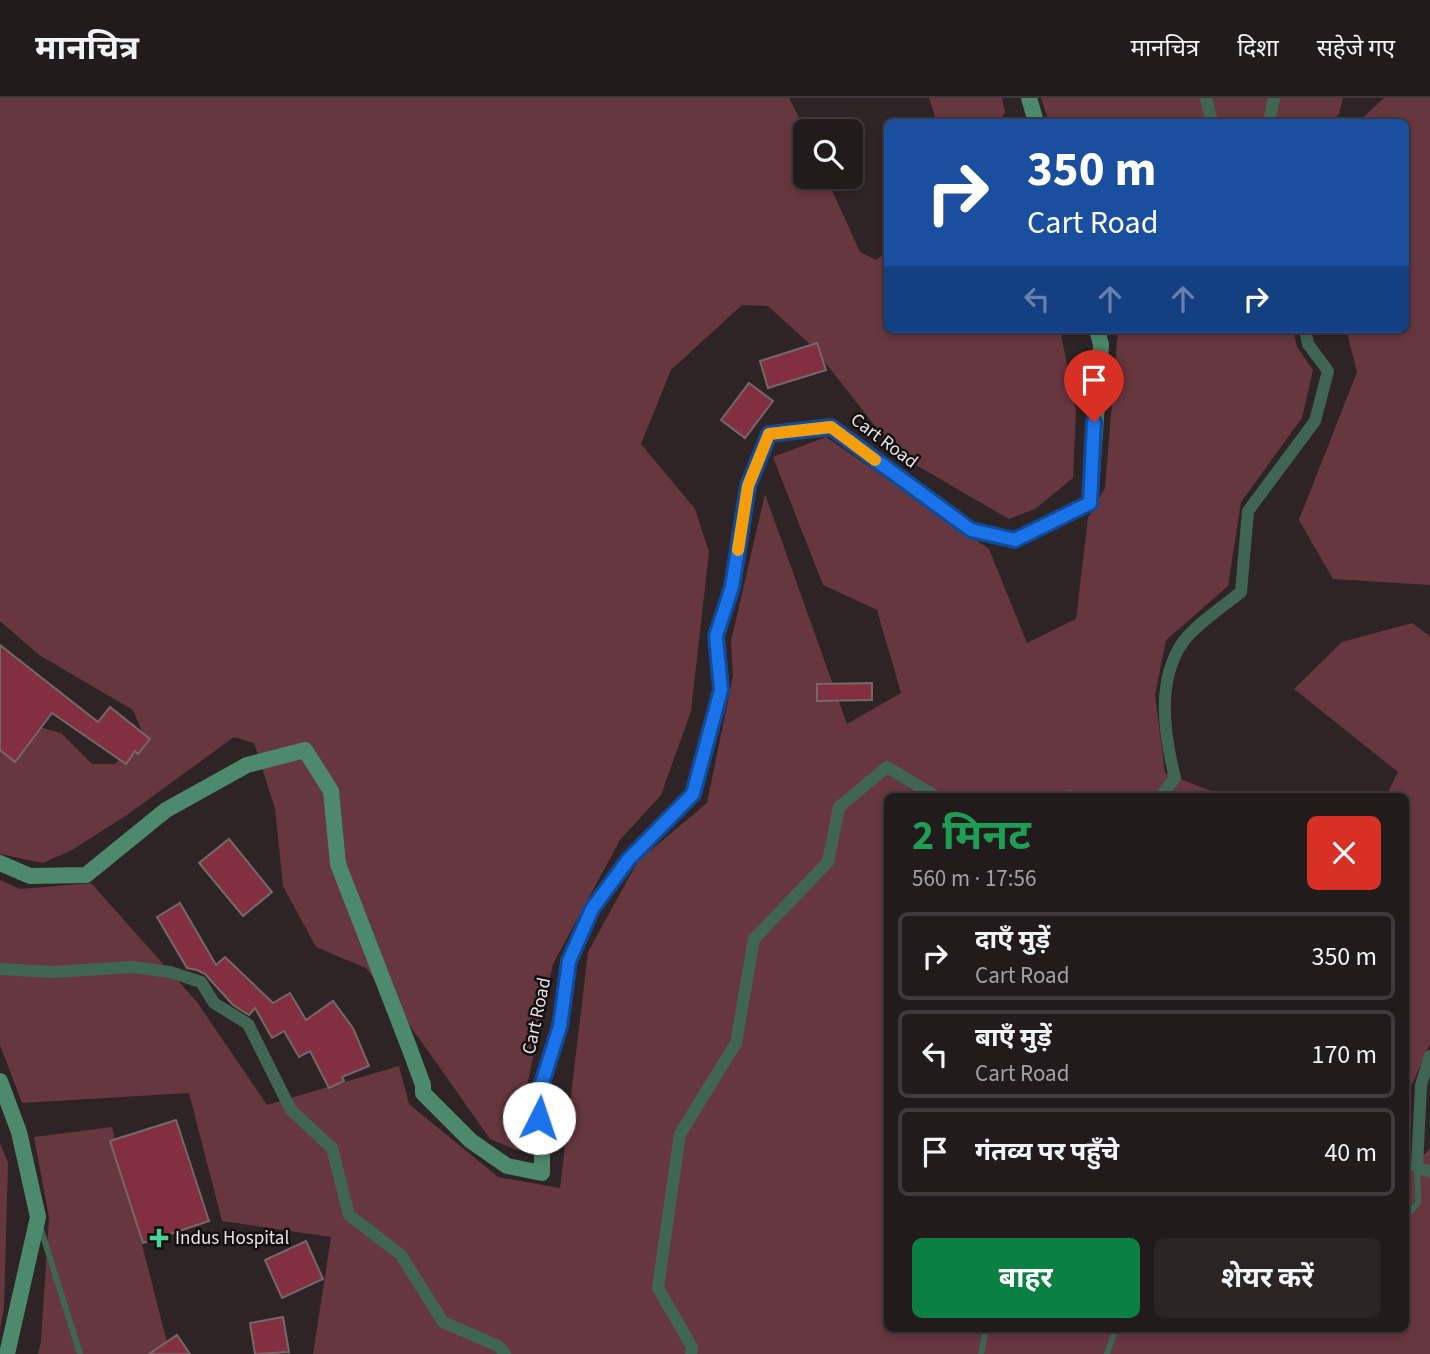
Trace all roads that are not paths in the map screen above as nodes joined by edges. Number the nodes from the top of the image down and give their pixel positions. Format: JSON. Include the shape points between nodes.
{"nodes":[{"id":1,"x":1029,"y":98,"type":"edge"},
{"id":2,"x":1206,"y":98,"type":"edge"},
{"id":3,"x":1274,"y":98,"type":"edge"},
{"id":4,"x":1036,"y":119,"type":"edge"},
{"id":5,"x":1211,"y":119,"type":"edge"},
{"id":6,"x":1270,"y":119,"type":"edge"},
{"id":7,"x":1098,"y":333,"type":"edge"},
{"id":8,"x":1306,"y":333,"type":"edge"},
{"id":9,"x":930,"y":793,"type":"edge"},
{"id":10,"x":1163,"y":793,"type":"edge"},
{"id":11,"x":0,"y":863,"type":"edge"},
{"id":12,"x":0,"y":969,"type":"edge"},
{"id":13,"x":1430,"y":1056,"type":"edge"},
{"id":14,"x":0,"y":1081,"type":"edge"},
{"id":15,"x":1411,"y":1165,"type":"edge"},
{"id":16,"x":1430,"y":1172,"type":"edge"},
{"id":17,"x":1409,"y":1213,"type":"edge"},
{"id":18,"x":38,"y":1217,"type":"junction"},
{"id":19,"x":985,"y":1332,"type":"edge"},
{"id":20,"x":1115,"y":1332,"type":"edge"},
{"id":21,"x":6,"y":1354,"type":"edge"},
{"id":22,"x":80,"y":1354,"type":"edge"},
{"id":23,"x":505,"y":1354,"type":"edge"},
{"id":24,"x":691,"y":1354,"type":"edge"},
{"id":25,"x":981,"y":1354,"type":"edge"},
{"id":26,"x":1107,"y":1354,"type":"edge"}],
"edges":[{"from":1,"to":4,"type":"main road"},
{"from":2,"to":5,"type":"street"},
{"from":3,"to":6,"type":"street"},
{"from":7,"to":11,"type":"main road","name":"Cart Road","via":[[1101,345],[1090,503],[1015,540],[971,530],[831,427],[769,434],[748,486],[732,587],[716,636],[721,690],[693,794],[628,860],[592,909],[569,961],[560,1026],[536,1102],[542,1173],[506,1166],[471,1141],[423,1093],[338,864],[331,791],[305,750],[247,765],[166,810],[86,875],[30,876]]},
{"from":8,"to":10,"type":"street","via":[[1308,344],[1328,371],[1315,421],[1248,511],[1241,592],[1184,640],[1167,673],[1166,738],[1175,778]]},
{"from":9,"to":24,"type":"street","via":[[887,767],[839,807],[828,862],[754,939],[736,1043],[680,1134],[658,1288],[692,1347]]},
{"from":12,"to":23,"type":"street","via":[[53,972],[132,967],[201,982],[214,1003],[248,1024],[291,1110],[332,1147],[349,1215],[401,1255],[443,1322],[498,1346]]},
{"from":13,"to":15,"type":"street","via":[[1421,1085]]},
{"from":14,"to":18,"type":"main road","via":[[19,1132]]},
{"from":15,"to":16,"type":"street"},
{"from":15,"to":17,"type":"lane","via":[[1418,1203]]},
{"from":18,"to":21,"type":"main road"},
{"from":18,"to":22,"type":"lane"},
{"from":19,"to":25,"type":"lane"},
{"from":20,"to":26,"type":"lane"}]}
